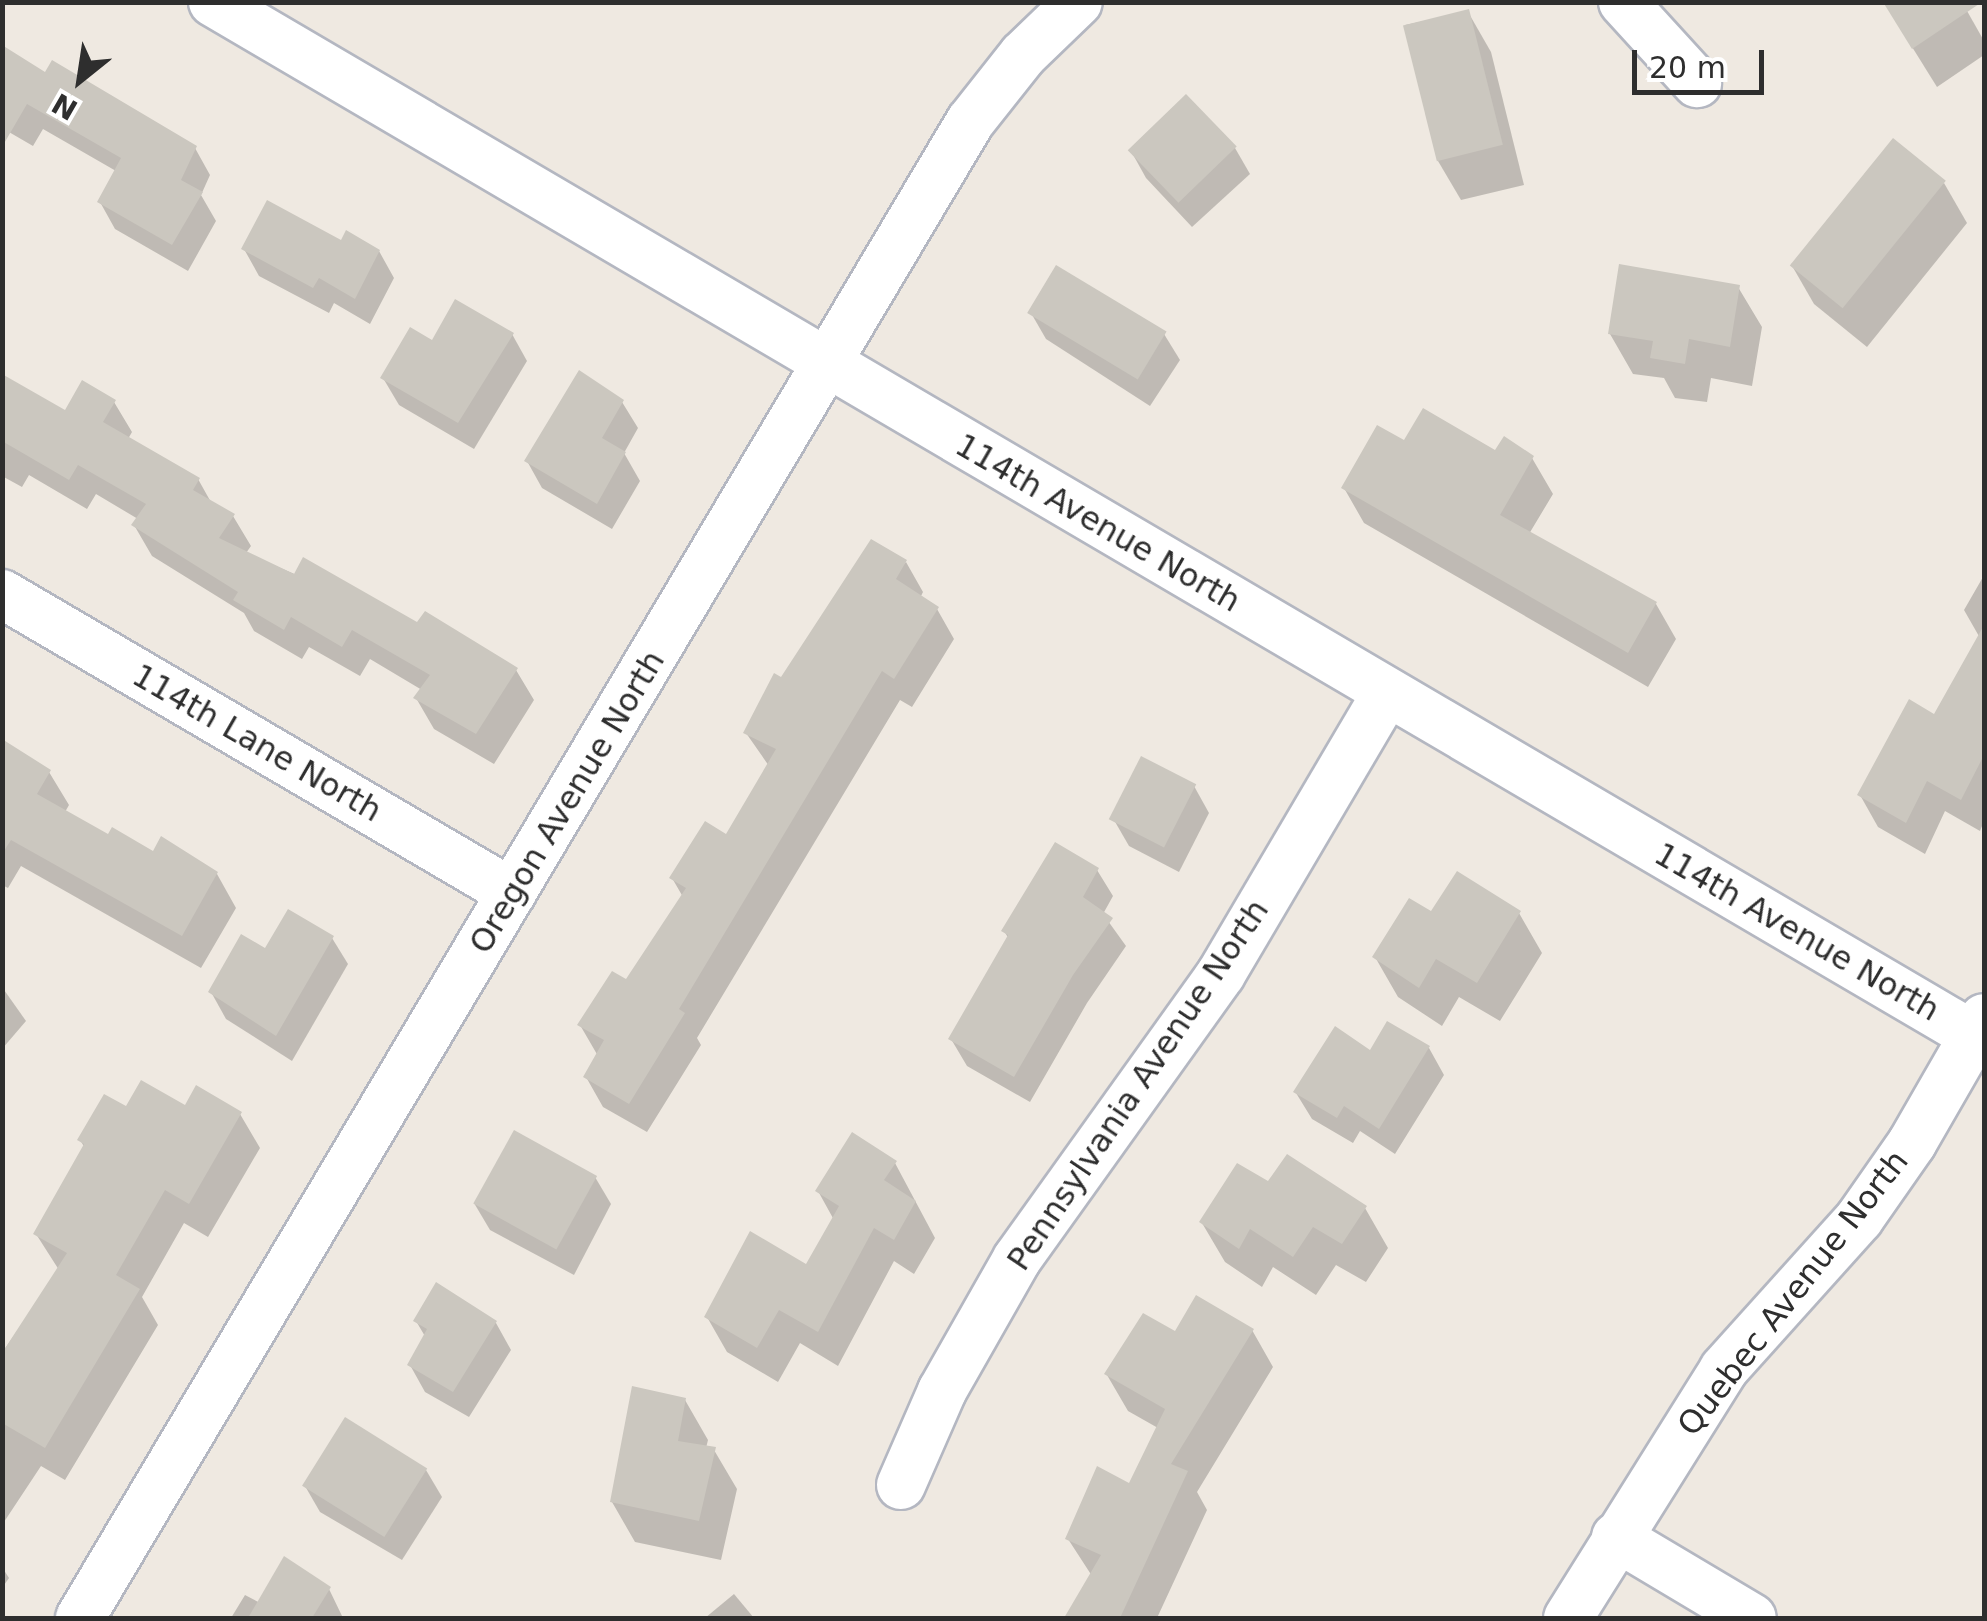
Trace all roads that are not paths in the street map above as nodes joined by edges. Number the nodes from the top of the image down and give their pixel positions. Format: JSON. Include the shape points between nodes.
{"nodes":[{"id":1,"x":1078,"y":2,"type":"edge"},
{"id":2,"x":1623,"y":2,"type":"edge"},
{"id":3,"x":233,"y":8,"type":"edge"},
{"id":4,"x":1697,"y":84,"type":"dead end"},
{"id":5,"x":828,"y":365,"type":"junction"},
{"id":6,"x":2,"y":594,"type":"edge"},
{"id":7,"x":1386,"y":692,"type":"junction"},
{"id":8,"x":512,"y":893,"type":"junction"},
{"id":9,"x":1981,"y":1032,"type":"edge"},
{"id":10,"x":901,"y":1485,"type":"dead end"},
{"id":11,"x":1616,"y":1537,"type":"junction"},
{"id":12,"x":80,"y":1618,"type":"edge"},
{"id":13,"x":1568,"y":1618,"type":"edge"},
{"id":14,"x":1752,"y":1618,"type":"edge"}],
"edges":[{"from":1,"to":5,"type":"street","name":"Oregon Avenue North","via":[[1023,54],[970,122]]},
{"from":2,"to":4,"type":"street"},
{"from":3,"to":5,"type":"street","name":"114th Avenue North"},
{"from":5,"to":7,"type":"street","name":"114th Avenue North"},
{"from":5,"to":8,"type":"street","name":"Oregon Avenue North"},
{"from":6,"to":8,"type":"street","name":"114th Lane North"},
{"from":7,"to":9,"type":"street","name":"114th Avenue North"},
{"from":7,"to":10,"type":"street","name":"Pennsylvania Avenue North","via":[[1221,974],[1018,1258],[942,1391]]},
{"from":8,"to":12,"type":"street","name":"Oregon Avenue North"},
{"from":9,"to":11,"type":"street","name":"Quebec Avenue North","via":[[1859,1220],[1724,1369]]},
{"from":11,"to":13,"type":"street","name":"Quebec Avenue North"},
{"from":11,"to":14,"type":"street"}]}
